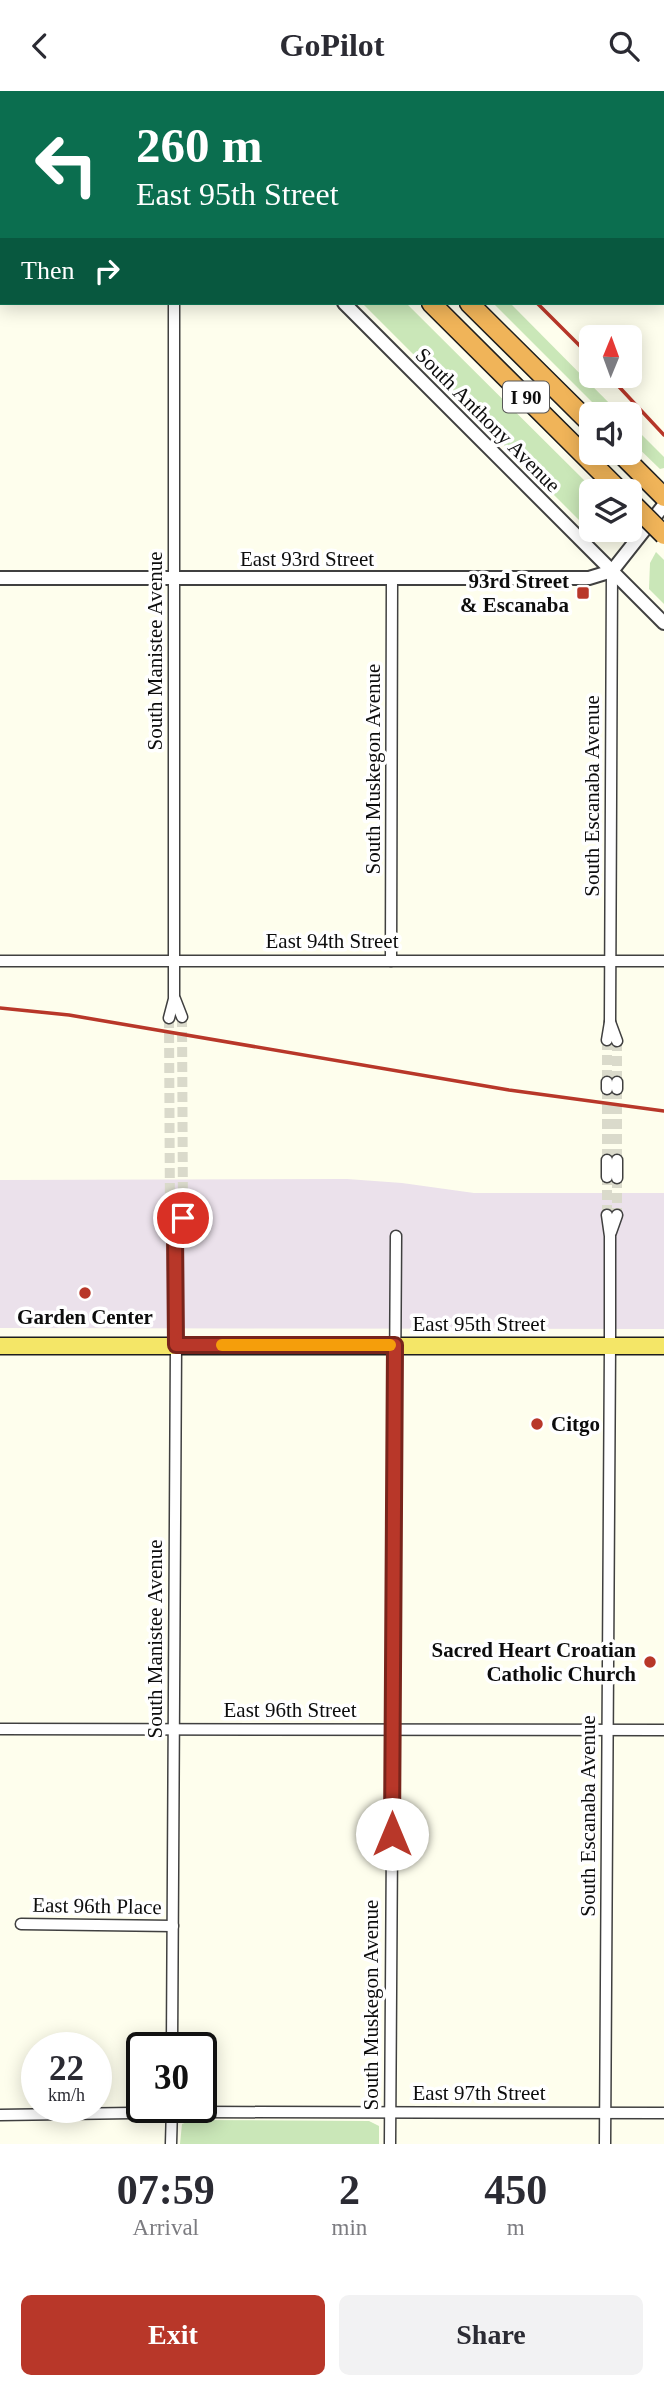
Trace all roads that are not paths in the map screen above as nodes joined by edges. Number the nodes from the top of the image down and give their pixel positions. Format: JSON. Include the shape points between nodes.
{"nodes":[{"id":1,"x":174,"y":305,"type":"edge"},
{"id":2,"x":346,"y":305,"type":"edge"},
{"id":3,"x":433,"y":305,"type":"edge"},
{"id":4,"x":471,"y":305,"type":"edge"},
{"id":5,"x":579,"y":412,"type":"edge"},
{"id":6,"x":632,"y":465,"type":"edge"},
{"id":7,"x":608,"y":479,"type":"edge"},
{"id":8,"x":664,"y":497,"type":"edge"},
{"id":9,"x":664,"y":505,"type":"edge"},
{"id":10,"x":642,"y":513,"type":"edge"},
{"id":11,"x":664,"y":534,"type":"edge"},
{"id":12,"x":612,"y":571,"type":"junction"},
{"id":13,"x":0,"y":578,"type":"edge"},
{"id":14,"x":174,"y":578,"type":"junction"},
{"id":15,"x":393,"y":578,"type":"junction"},
{"id":16,"x":664,"y":623,"type":"edge"},
{"id":17,"x":0,"y":961,"type":"edge"},
{"id":18,"x":174,"y":961,"type":"junction"},
{"id":19,"x":391,"y":961,"type":"junction"},
{"id":20,"x":610,"y":961,"type":"junction"},
{"id":21,"x":664,"y":961,"type":"edge"},
{"id":22,"x":174,"y":999,"type":"junction"},
{"id":23,"x":182,"y":1017,"type":"tunnel mouth"},
{"id":24,"x":169,"y":1018,"type":"tunnel mouth"},
{"id":25,"x":612,"y":1040,"type":"tunnel mouth"},
{"id":26,"x":612,"y":1160,"type":"tunnel mouth"},
{"id":27,"x":612,"y":1177,"type":"tunnel mouth"},
{"id":28,"x":612,"y":1215,"type":"tunnel mouth"},
{"id":29,"x":183,"y":1218,"type":"tunnel mouth"},
{"id":30,"x":170,"y":1219,"type":"tunnel mouth"},
{"id":31,"x":175,"y":1231,"type":"junction"},
{"id":32,"x":396,"y":1236,"type":"dead end"},
{"id":33,"x":176,"y":1345,"type":"junction"},
{"id":34,"x":395,"y":1345,"type":"junction"},
{"id":35,"x":0,"y":1346,"type":"edge"},
{"id":36,"x":610,"y":1346,"type":"junction"},
{"id":37,"x":664,"y":1346,"type":"edge"},
{"id":38,"x":0,"y":1729,"type":"edge"},
{"id":39,"x":174,"y":1729,"type":"junction"},
{"id":40,"x":393,"y":1730,"type":"junction"},
{"id":41,"x":608,"y":1730,"type":"junction"},
{"id":42,"x":664,"y":1730,"type":"edge"},
{"id":43,"x":21,"y":1924,"type":"dead end"},
{"id":44,"x":173,"y":1926,"type":"junction"},
{"id":45,"x":172,"y":2032,"type":"edge"},
{"id":46,"x":217,"y":2111,"type":"edge"},
{"id":47,"x":126,"y":2112,"type":"edge"},
{"id":48,"x":390,"y":2112,"type":"junction"},
{"id":49,"x":605,"y":2113,"type":"junction"},
{"id":50,"x":664,"y":2113,"type":"edge"},
{"id":51,"x":0,"y":2115,"type":"edge"},
{"id":52,"x":172,"y":2123,"type":"edge"},
{"id":53,"x":171,"y":2144,"type":"edge"},
{"id":54,"x":390,"y":2144,"type":"edge"},
{"id":55,"x":605,"y":2144,"type":"edge"}],
"edges":[{"from":1,"to":14,"type":"street","name":"South Manistee Avenue"},
{"from":2,"to":12,"type":"street","name":"South Anthony Avenue"},
{"from":3,"to":7,"type":"highway","number":"I 90"},
{"from":4,"to":5,"type":"highway","number":"I 90"},
{"from":6,"to":8,"type":"highway"},
{"from":9,"to":12,"type":"street"},
{"from":10,"to":11,"type":"highway","number":"I 90","bridge":true},
{"from":12,"to":15,"type":"street","name":"East 93rd Street","via":[[579,578]]},
{"from":12,"to":16,"type":"street","name":"South Anthony Avenue"},
{"from":12,"to":20,"type":"street","name":"South Escanaba Avenue"},
{"from":13,"to":14,"type":"street","name":"East 93rd Street"},
{"from":14,"to":15,"type":"street","name":"East 93rd Street"},
{"from":14,"to":18,"type":"street","name":"South Manistee Avenue"},
{"from":15,"to":19,"type":"street","name":"South Muskegon Avenue"},
{"from":17,"to":18,"type":"street","name":"East 94th Street"},
{"from":18,"to":19,"type":"street","name":"East 94th Street"},
{"from":18,"to":22,"type":"street","name":"South Manistee Avenue"},
{"from":19,"to":20,"type":"street","name":"East 94th Street"},
{"from":20,"to":21,"type":"street","name":"East 94th Street"},
{"from":20,"to":25,"type":"street","name":"South Escanaba Avenue"},
{"from":22,"to":23,"type":"street","name":"South Manistee Avenue"},
{"from":22,"to":24,"type":"street","name":"South Manistee Avenue"},
{"from":26,"to":27,"type":"street"},
{"from":28,"to":36,"type":"street","name":"South Escanaba Avenue"},
{"from":29,"to":31,"type":"street"},
{"from":30,"to":31,"type":"street","name":"South Manistee Avenue"},
{"from":31,"to":33,"type":"street","name":"South Manistee Avenue"},
{"from":32,"to":34,"type":"street","name":"South Muskegon Avenue"},
{"from":33,"to":34,"type":"main road","name":"East 95th Street"},
{"from":33,"to":35,"type":"main road","name":"East 95th Street"},
{"from":33,"to":39,"type":"street","name":"South Manistee Avenue"},
{"from":34,"to":36,"type":"main road","name":"East 95th Street"},
{"from":34,"to":40,"type":"street","name":"South Muskegon Avenue"},
{"from":36,"to":37,"type":"main road","name":"East 95th Street"},
{"from":36,"to":41,"type":"street","name":"South Escanaba Avenue"},
{"from":38,"to":39,"type":"street","name":"East 96th Street"},
{"from":39,"to":40,"type":"street","name":"East 96th Street"},
{"from":39,"to":44,"type":"street","name":"South Manistee Avenue"},
{"from":40,"to":41,"type":"street","name":"East 96th Street"},
{"from":40,"to":48,"type":"street","name":"South Muskegon Avenue"},
{"from":41,"to":42,"type":"street","name":"East 96th Street"},
{"from":41,"to":49,"type":"street","name":"South Escanaba Avenue"},
{"from":43,"to":44,"type":"street","name":"East 96th Place"},
{"from":44,"to":45,"type":"street","name":"South Manistee Avenue"},
{"from":46,"to":48,"type":"street","name":"East 97th Street"},
{"from":47,"to":51,"type":"street","name":"East 97th Street"},
{"from":48,"to":49,"type":"street","name":"East 97th Street"},
{"from":48,"to":54,"type":"street","name":"South Muskegon Avenue"},
{"from":49,"to":50,"type":"street","name":"East 97th Street"},
{"from":49,"to":55,"type":"street","name":"South Escanaba Avenue"},
{"from":52,"to":53,"type":"street"}]}
